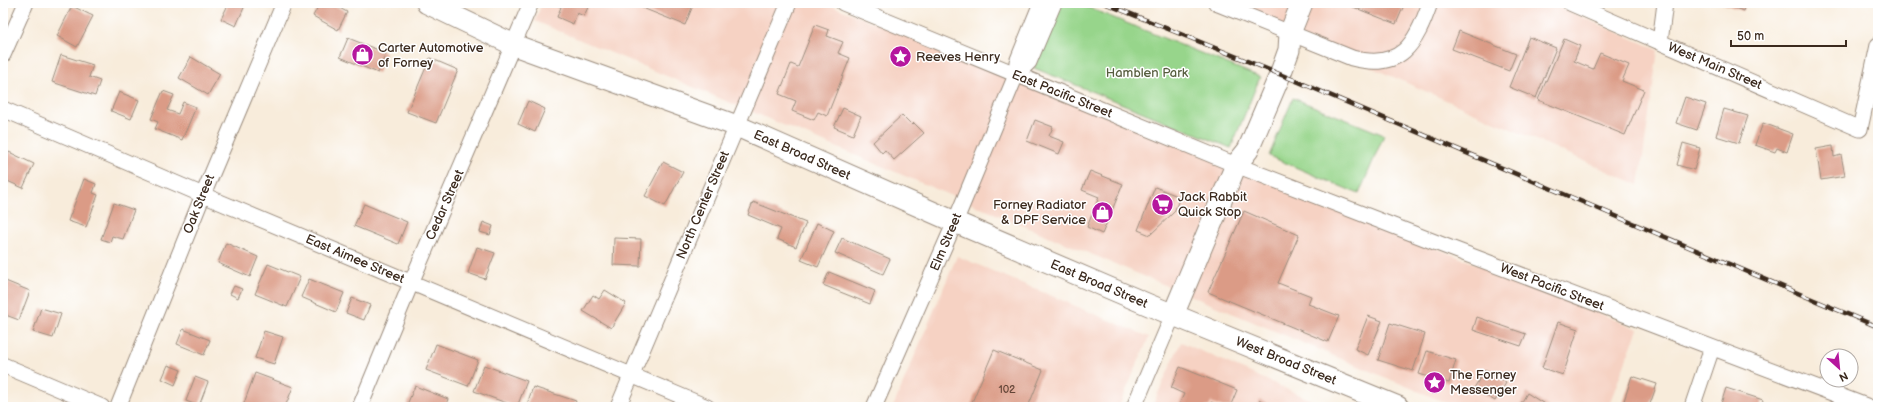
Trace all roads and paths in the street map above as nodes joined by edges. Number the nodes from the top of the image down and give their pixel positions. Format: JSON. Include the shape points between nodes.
{"nodes":[{"id":1,"x":26,"y":3,"type":"edge"},
{"id":2,"x":284,"y":3,"type":"edge"},
{"id":3,"x":427,"y":3,"type":"edge"},
{"id":4,"x":531,"y":3,"type":"edge"},
{"id":5,"x":789,"y":3,"type":"edge"},
{"id":6,"x":843,"y":3,"type":"edge"},
{"id":7,"x":1041,"y":3,"type":"edge"},
{"id":8,"x":1054,"y":3,"type":"edge"},
{"id":9,"x":1216,"y":3,"type":"edge"},
{"id":10,"x":1302,"y":3,"type":"edge"},
{"id":11,"x":1430,"y":3,"type":"edge"},
{"id":12,"x":1570,"y":3,"type":"edge"},
{"id":13,"x":1665,"y":3,"type":"edge"},
{"id":14,"x":1290,"y":33,"type":"junction"},
{"id":15,"x":1660,"y":42,"type":"junction"},
{"id":16,"x":514,"y":45,"type":"junction"},
{"id":17,"x":1878,"y":45,"type":"edge"},
{"id":18,"x":3,"y":55,"type":"edge"},
{"id":19,"x":1016,"y":75,"type":"junction"},
{"id":20,"x":3,"y":109,"type":"edge"},
{"id":21,"x":737,"y":126,"type":"junction"},
{"id":22,"x":1236,"y":165,"type":"junction"},
{"id":23,"x":203,"y":196,"type":"junction"},
{"id":24,"x":955,"y":222,"type":"junction"},
{"id":25,"x":411,"y":283,"type":"junction"},
{"id":26,"x":1173,"y":315,"type":"junction"},
{"id":27,"x":1712,"y":348,"type":"junction"},
{"id":28,"x":3,"y":364,"type":"edge"},
{"id":29,"x":630,"y":375,"type":"junction"},
{"id":30,"x":1370,"y":401,"type":"edge"},
{"id":31,"x":102,"y":407,"type":"edge"},
{"id":32,"x":118,"y":407,"type":"edge"},
{"id":33,"x":360,"y":407,"type":"edge"},
{"id":34,"x":618,"y":407,"type":"edge"},
{"id":35,"x":707,"y":407,"type":"edge"},
{"id":36,"x":874,"y":407,"type":"edge"},
{"id":37,"x":1134,"y":407,"type":"edge"},
{"id":38,"x":1398,"y":407,"type":"edge"},
{"id":39,"x":1692,"y":407,"type":"edge"},
{"id":40,"x":1869,"y":407,"type":"edge"}],
"edges":[{"from":1,"to":18,"type":"street"},
{"from":2,"to":23,"type":"street","name":"Oak Street"},
{"from":3,"to":16,"type":"main road","name":"East Broad Street"},
{"from":4,"to":16,"type":"street","name":"Cedar Street"},
{"from":5,"to":21,"type":"street","name":"North Center Street"},
{"from":6,"to":19,"type":"street","name":"East Pacific Street"},
{"from":7,"to":19,"type":"street","name":"Elm Street","via":[[1017,62]]},
{"from":8,"to":19,"type":"street","name":"Elm Street","via":[[1029,62]]},
{"from":9,"to":14,"type":"street"},
{"from":10,"to":14,"type":"main road"},
{"from":11,"to":14,"type":"street","via":[[1415,39],[1405,51],[1380,62],[1352,58]]},
{"from":12,"to":15,"type":"street","name":"West Main Street"},
{"from":13,"to":15,"type":"street"},
{"from":14,"to":22,"type":"main road","via":[[1277,44],[1274,72],[1236,148]]},
{"from":15,"to":17,"type":"street","name":"West Main Street","via":[[1860,128]]},
{"from":16,"to":21,"type":"main road","name":"East Broad Street"},
{"from":16,"to":25,"type":"street","name":"Cedar Street"},
{"from":19,"to":22,"type":"street","name":"East Pacific Street"},
{"from":19,"to":24,"type":"street","name":"Elm Street"},
{"from":20,"to":23,"type":"street","name":"East Aimee Street"},
{"from":21,"to":24,"type":"main road","name":"East Broad Street"},
{"from":21,"to":29,"type":"street","name":"North Center Street"},
{"from":22,"to":26,"type":"main road"},
{"from":22,"to":27,"type":"street","name":"West Pacific Street"},
{"from":23,"to":25,"type":"street","name":"East Aimee Street"},
{"from":23,"to":32,"type":"street","name":"Oak Street"},
{"from":24,"to":26,"type":"main road","name":"East Broad Street"},
{"from":24,"to":36,"type":"street","name":"Elm Street"},
{"from":25,"to":29,"type":"street","name":"East Aimee Street"},
{"from":25,"to":33,"type":"street","name":"Cedar Street"},
{"from":26,"to":30,"type":"main road","name":"West Broad Street"},
{"from":26,"to":37,"type":"street"},
{"from":27,"to":39,"type":"street"},
{"from":27,"to":40,"type":"street","name":"West Pacific Street"},
{"from":28,"to":31,"type":"street"},
{"from":29,"to":34,"type":"street","name":"North Center Street"},
{"from":29,"to":35,"type":"street","name":"East Aimee Street"},
{"from":30,"to":38,"type":"main road","name":"West Broad Street"}]}
